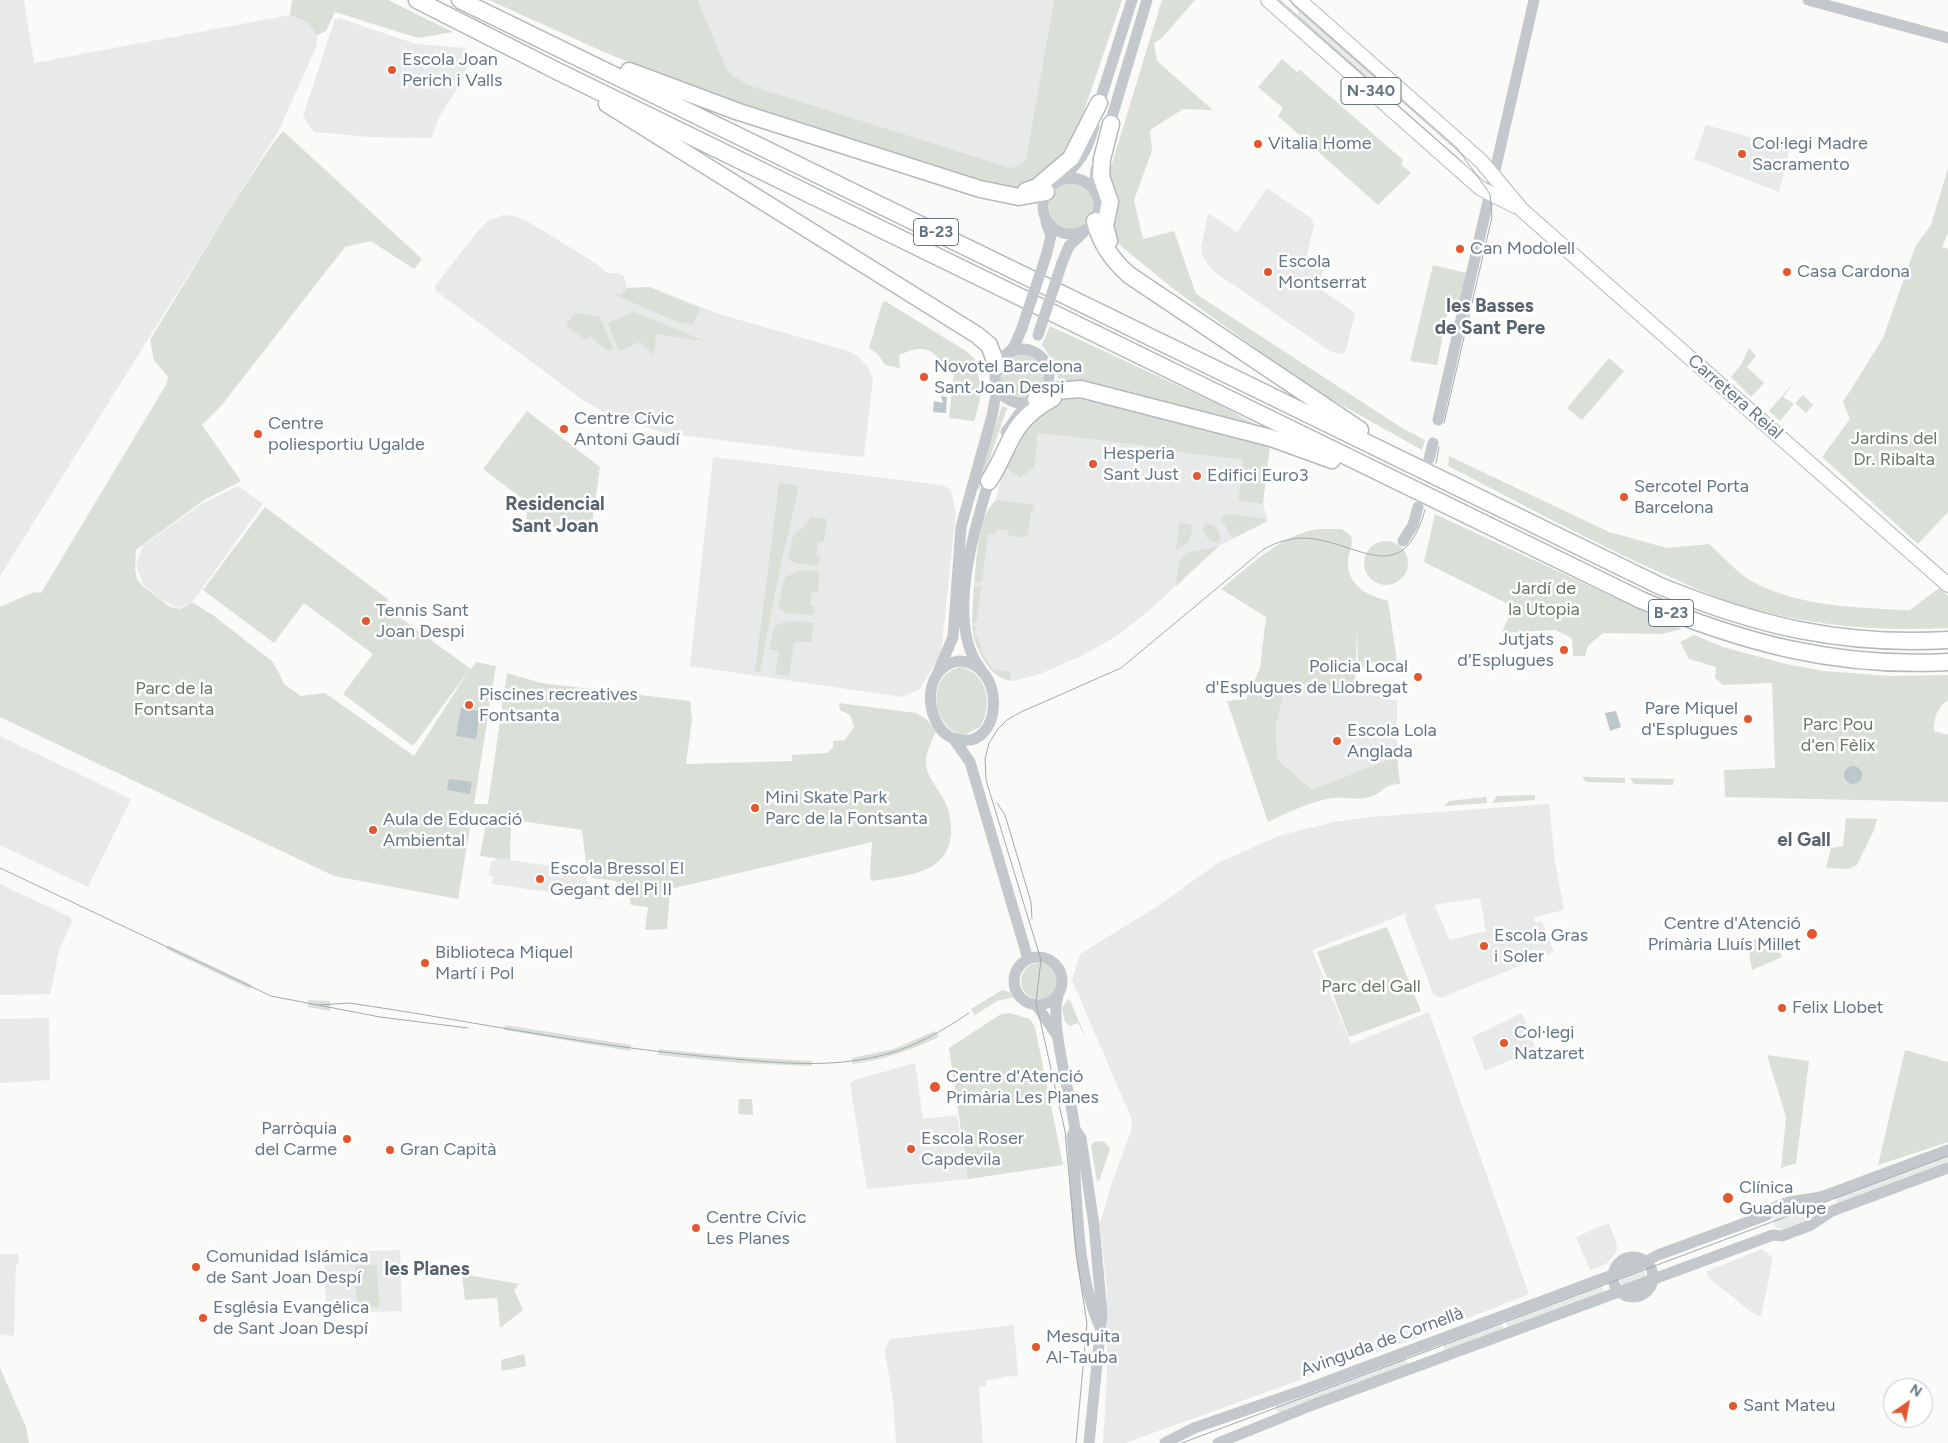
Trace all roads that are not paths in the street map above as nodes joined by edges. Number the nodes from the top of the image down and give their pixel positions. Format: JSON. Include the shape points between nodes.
{"nodes":[{"id":1,"x":417,"y":0,"type":"edge"},
{"id":2,"x":460,"y":0,"type":"edge"},
{"id":3,"x":1132,"y":0,"type":"edge"},
{"id":4,"x":1147,"y":0,"type":"edge"},
{"id":5,"x":1268,"y":0,"type":"edge"},
{"id":6,"x":1299,"y":0,"type":"edge"},
{"id":7,"x":1534,"y":0,"type":"edge"},
{"id":8,"x":1808,"y":0,"type":"edge"},
{"id":9,"x":512,"y":25,"type":"junction"},
{"id":10,"x":1948,"y":38,"type":"edge"},
{"id":11,"x":557,"y":70,"type":"junction"},
{"id":12,"x":1099,"y":103,"type":"junction"},
{"id":13,"x":1111,"y":124,"type":"junction"},
{"id":14,"x":1495,"y":176,"type":"junction"},
{"id":15,"x":1052,"y":186,"type":"junction"},
{"id":16,"x":1094,"y":189,"type":"junction"},
{"id":17,"x":993,"y":192,"type":"junction"},
{"id":18,"x":1490,"y":194,"type":"junction"},
{"id":19,"x":1522,"y":210,"type":"junction"},
{"id":20,"x":1044,"y":215,"type":"junction"},
{"id":21,"x":1091,"y":225,"type":"junction"},
{"id":22,"x":1042,"y":358,"type":"junction"},
{"id":23,"x":1002,"y":360,"type":"junction"},
{"id":24,"x":1276,"y":374,"type":"junction"},
{"id":25,"x":996,"y":389,"type":"junction"},
{"id":26,"x":1031,"y":401,"type":"junction"},
{"id":27,"x":1143,"y":404,"type":"junction"},
{"id":28,"x":1438,"y":420,"type":"dead end"},
{"id":29,"x":1433,"y":443,"type":"dead end"},
{"id":30,"x":1424,"y":463,"type":"junction"},
{"id":31,"x":989,"y":481,"type":"junction"},
{"id":32,"x":1414,"y":490,"type":"junction"},
{"id":33,"x":1418,"y":507,"type":"dead end"},
{"id":34,"x":1404,"y":541,"type":"dead end"},
{"id":35,"x":1948,"y":585,"type":"edge"},
{"id":36,"x":1948,"y":640,"type":"edge"},
{"id":37,"x":1948,"y":662,"type":"edge"},
{"id":38,"x":980,"y":668,"type":"junction"},
{"id":39,"x":938,"y":672,"type":"junction"},
{"id":40,"x":982,"y":734,"type":"junction"},
{"id":41,"x":953,"y":738,"type":"junction"},
{"id":42,"x":970,"y":762,"type":"junction"},
{"id":43,"x":1028,"y":958,"type":"junction"},
{"id":44,"x":1058,"y":996,"type":"junction"},
{"id":45,"x":1037,"y":1006,"type":"junction"},
{"id":46,"x":1057,"y":1035,"type":"junction"},
{"id":47,"x":1948,"y":1150,"type":"edge"},
{"id":48,"x":1948,"y":1168,"type":"edge"},
{"id":49,"x":1810,"y":1199,"type":"junction"},
{"id":50,"x":1766,"y":1215,"type":"junction"},
{"id":51,"x":1816,"y":1221,"type":"junction"},
{"id":52,"x":1773,"y":1235,"type":"junction"},
{"id":53,"x":1646,"y":1261,"type":"junction"},
{"id":54,"x":1613,"y":1275,"type":"junction"},
{"id":55,"x":1653,"y":1279,"type":"junction"},
{"id":56,"x":1618,"y":1291,"type":"junction"},
{"id":57,"x":1089,"y":1443,"type":"edge"},
{"id":58,"x":1165,"y":1443,"type":"edge"},
{"id":59,"x":1218,"y":1443,"type":"edge"}],
"edges":[{"from":1,"to":11,"type":"highway","number":"B-23"},
{"from":2,"to":9,"type":"highway","number":"B-23"},
{"from":3,"to":12,"type":"street"},
{"from":4,"to":13,"type":"street"},
{"from":5,"to":18,"type":"main road","name":"Carretera Reial","number":"N-340"},
{"from":6,"to":14,"type":"main road","name":"Carretera Reial","number":"N-340"},
{"from":7,"to":14,"type":"street"},
{"from":8,"to":10,"type":"street"},
{"from":9,"to":17,"type":"highway","via":[[706,101]]},
{"from":9,"to":30,"type":"highway","number":"B-23"},
{"from":11,"to":23,"type":"highway","via":[[631,120],[977,335]]},
{"from":11,"to":32,"type":"highway","number":"B-23"},
{"from":12,"to":15,"type":"street","via":[[1092,135],[1083,155],[1072,171]]},
{"from":12,"to":17,"type":"highway","via":[[1083,138],[1061,168],[1029,190]]},
{"from":13,"to":16,"type":"street","via":[[1097,161]]},
{"from":13,"to":24,"type":"highway","via":[[1101,176],[1110,202],[1105,226],[1110,243],[1128,265],[1240,343]]},
{"from":14,"to":18,"type":"street"},
{"from":14,"to":19,"type":"main road","name":"Carretera Reial","number":"N-340"},
{"from":15,"to":16,"type":"street","via":[[1068,177],[1081,179]]},
{"from":15,"to":17,"type":"highway","via":[[1019,197]]},
{"from":15,"to":20,"type":"street","via":[[1042,204]]},
{"from":16,"to":21,"type":"street","via":[[1100,205]]},
{"from":18,"to":19,"type":"main road","name":"Carretera Reial","number":"N-340"},
{"from":18,"to":28,"type":"street"},
{"from":19,"to":35,"type":"main road","name":"Carretera Reial","number":"N-340"},
{"from":20,"to":21,"type":"street","via":[[1052,227],[1063,233],[1074,234]]},
{"from":20,"to":23,"type":"street","bridge":true,"via":[[1051,236],[1046,256],[1022,328]]},
{"from":21,"to":22,"type":"street","bridge":true,"via":[[1069,246],[1062,263],[1038,335],[1036,345]]},
{"from":21,"to":24,"type":"highway","via":[[1108,253],[1129,275]]},
{"from":22,"to":23,"type":"street","via":[[1031,350],[1022,349]]},
{"from":22,"to":26,"type":"street","via":[[1048,381]]},
{"from":23,"to":25,"type":"street","via":[[995,373]]},
{"from":24,"to":30,"type":"highway"},
{"from":25,"to":26,"type":"street","via":[[1010,401]]},
{"from":25,"to":39,"type":"street","via":[[992,416],[963,518],[953,637]]},
{"from":26,"to":27,"type":"highway","via":[[1054,391],[1081,389]]},
{"from":26,"to":31,"type":"street","via":[[1006,433]]},
{"from":27,"to":31,"type":"highway","via":[[1084,394],[1054,398],[1027,415],[1016,427]]},
{"from":27,"to":32,"type":"highway","via":[[1271,438]]},
{"from":29,"to":30,"type":"street"},
{"from":30,"to":36,"type":"highway","number":"B-23","via":[[1631,573],[1735,615],[1842,638],[1889,642]]},
{"from":31,"to":38,"type":"street","via":[[970,551],[964,608],[966,642]]},
{"from":32,"to":37,"type":"highway","number":"B-23","via":[[1641,600],[1726,634],[1833,659],[1878,663]]},
{"from":33,"to":34,"type":"street"},
{"from":38,"to":39,"type":"street","via":[[973,663],[958,661]]},
{"from":38,"to":40,"type":"street","via":[[987,677],[993,698],[990,722]]},
{"from":39,"to":41,"type":"street","via":[[932,685],[931,708],[941,729]]},
{"from":40,"to":41,"type":"street","via":[[969,740]]},
{"from":40,"to":42,"type":"street"},
{"from":41,"to":42,"type":"street"},
{"from":42,"to":43,"type":"street"},
{"from":43,"to":44,"type":"street","via":[[1046,958],[1058,966],[1062,981]]},
{"from":43,"to":45,"type":"street","via":[[1018,967],[1014,986],[1026,1002]]},
{"from":44,"to":45,"type":"street"},
{"from":44,"to":46,"type":"street","via":[[1054,1009]]},
{"from":45,"to":46,"type":"street"},
{"from":46,"to":57,"type":"street","via":[[1075,1128],[1072,1136],[1082,1256],[1100,1327]]},
{"from":47,"to":49,"type":"street"},
{"from":48,"to":51,"type":"street","via":[[1832,1211]]},
{"from":49,"to":50,"type":"street","via":[[1801,1198]]},
{"from":49,"to":51,"type":"street","via":[[1816,1207]]},
{"from":50,"to":52,"type":"street"},
{"from":50,"to":53,"type":"street"},
{"from":51,"to":52,"type":"street","via":[[1782,1236]]},
{"from":52,"to":55,"type":"street"},
{"from":53,"to":54,"type":"street"},
{"from":53,"to":55,"type":"street"},
{"from":54,"to":56,"type":"street"},
{"from":54,"to":58,"type":"street","name":"Avinguda de Cornellà","via":[[1194,1428]]},
{"from":55,"to":56,"type":"street","via":[[1643,1295],[1633,1297]]},
{"from":56,"to":59,"type":"street","name":"Avinguda de Cornellà"}]}
